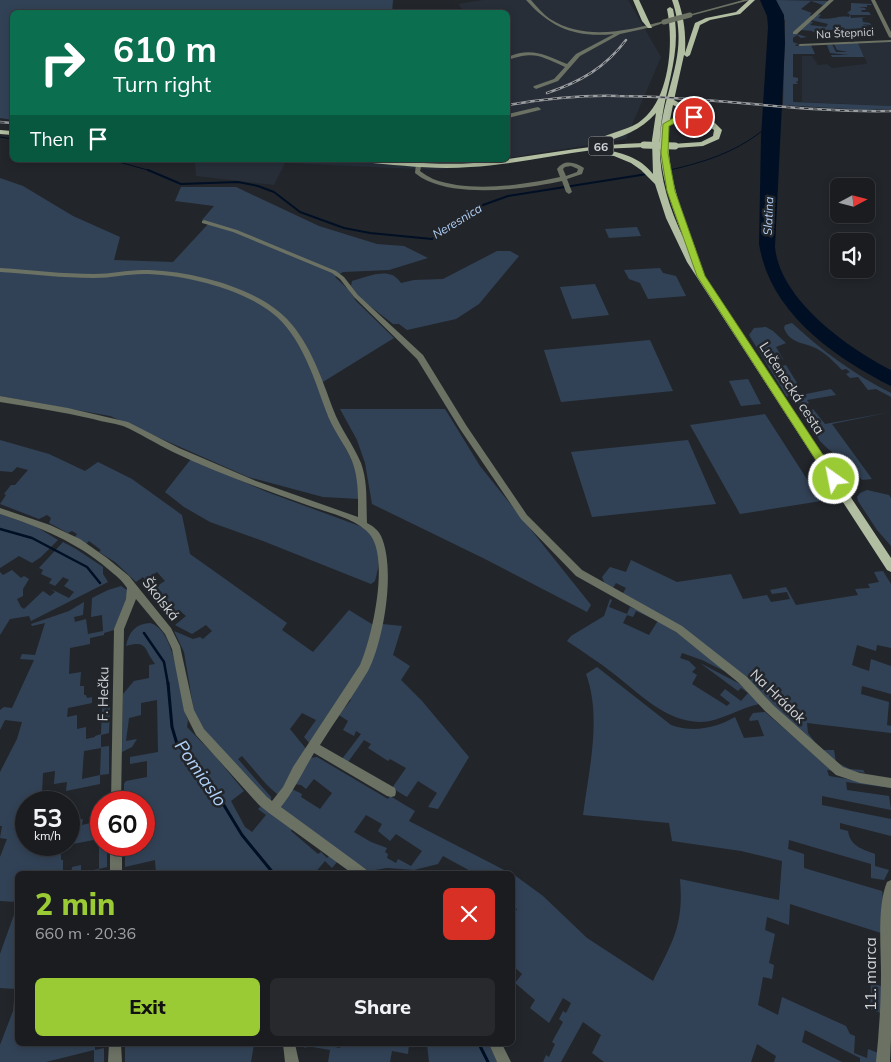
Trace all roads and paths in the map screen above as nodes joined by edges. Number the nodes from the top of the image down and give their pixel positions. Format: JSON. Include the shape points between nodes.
{"nodes":[{"id":1,"x":528,"y":0,"type":"edge"},
{"id":2,"x":636,"y":0,"type":"edge"},
{"id":3,"x":750,"y":0,"type":"edge"},
{"id":4,"x":832,"y":0,"type":"edge"},
{"id":5,"x":874,"y":0,"type":"edge"},
{"id":6,"x":671,"y":1,"type":"edge"},
{"id":7,"x":734,"y":3,"type":"junction"},
{"id":8,"x":743,"y":9,"type":"junction"},
{"id":9,"x":679,"y":11,"type":"junction"},
{"id":10,"x":698,"y":24,"type":"junction"},
{"id":11,"x":650,"y":26,"type":"junction"},
{"id":12,"x":620,"y":33,"type":"junction"},
{"id":13,"x":795,"y":33,"type":"dead end"},
{"id":14,"x":891,"y":37,"type":"edge"},
{"id":15,"x":891,"y":41,"type":"edge"},
{"id":16,"x":800,"y":45,"type":"dead end"},
{"id":17,"x":510,"y":57,"type":"edge"},
{"id":18,"x":680,"y":62,"type":"junction"},
{"id":19,"x":567,"y":66,"type":"junction"},
{"id":20,"x":536,"y":87,"type":"dead end"},
{"id":21,"x":664,"y":92,"type":"junction"},
{"id":22,"x":670,"y":100,"type":"junction"},
{"id":23,"x":538,"y":109,"type":"dead end"},
{"id":24,"x":510,"y":116,"type":"edge"},
{"id":25,"x":705,"y":119,"type":"junction"},
{"id":26,"x":665,"y":125,"type":"junction"},
{"id":27,"x":559,"y":152,"type":"junction"},
{"id":28,"x":510,"y":161,"type":"edge"},
{"id":29,"x":398,"y":162,"type":"edge"},
{"id":30,"x":500,"y":162,"type":"edge"},
{"id":31,"x":419,"y":164,"type":"junction"},
{"id":32,"x":564,"y":179,"type":"junction"},
{"id":33,"x":656,"y":179,"type":"junction"},
{"id":34,"x":569,"y":192,"type":"dead end"},
{"id":35,"x":204,"y":222,"type":"dead end"},
{"id":36,"x":0,"y":270,"type":"edge"},
{"id":37,"x":701,"y":276,"type":"junction"},
{"id":38,"x":0,"y":399,"type":"edge"},
{"id":39,"x":0,"y":511,"type":"edge"},
{"id":40,"x":362,"y":523,"type":"junction"},
{"id":41,"x":891,"y":567,"type":"edge"},
{"id":42,"x":132,"y":588,"type":"junction"},
{"id":43,"x":312,"y":747,"type":"junction"},
{"id":44,"x":891,"y":783,"type":"edge"},
{"id":45,"x":116,"y":791,"type":"edge"},
{"id":46,"x":391,"y":792,"type":"dead end"},
{"id":47,"x":273,"y":809,"type":"junction"},
{"id":48,"x":116,"y":856,"type":"edge"},
{"id":49,"x":116,"y":871,"type":"edge"},
{"id":50,"x":359,"y":871,"type":"edge"},
{"id":51,"x":891,"y":886,"type":"edge"},
{"id":52,"x":115,"y":1046,"type":"edge"},
{"id":53,"x":289,"y":1046,"type":"edge"},
{"id":54,"x":496,"y":1046,"type":"edge"},
{"id":55,"x":114,"y":1062,"type":"edge"},
{"id":56,"x":292,"y":1062,"type":"edge"},
{"id":57,"x":504,"y":1062,"type":"edge"},
{"id":58,"x":883,"y":1062,"type":"edge"}],
"edges":[{"from":1,"to":12,"type":"street","via":[[545,18],[563,26],[586,32]]},
{"from":2,"to":11,"type":"main road"},
{"from":3,"to":7,"type":"street"},
{"from":3,"to":8,"type":"main road"},
{"from":4,"to":13,"type":"street"},
{"from":5,"to":14,"type":"street"},
{"from":6,"to":9,"type":"main road"},
{"from":6,"to":21,"type":"main road","name":"Lučenecká cesta","via":[[675,42]]},
{"from":7,"to":8,"type":"main road"},
{"from":7,"to":11,"type":"street","bridge":true},
{"from":8,"to":10,"type":"main road"},
{"from":9,"to":10,"type":"main road"},
{"from":9,"to":18,"type":"main road","via":[[683,37]]},
{"from":10,"to":18,"type":"main road","via":[[687,56]]},
{"from":11,"to":12,"type":"street"},
{"from":12,"to":19,"type":"street","via":[[578,55]]},
{"from":15,"to":16,"type":"street","name":"Na Štepnici"},
{"from":17,"to":19,"type":"street","via":[[529,51]]},
{"from":18,"to":22,"type":"main road","name":"Lučenecká cesta"},
{"from":19,"to":20,"type":"street","via":[[556,80]]},
{"from":21,"to":27,"type":"main road","via":[[649,116],[632,129]]},
{"from":21,"to":33,"type":"main road","name":"Lučenecká cesta","via":[[656,124]]},
{"from":22,"to":25,"type":"main road","via":[[683,110]]},
{"from":22,"to":26,"type":"main road","name":"Lučenecká cesta"},
{"from":23,"to":24,"type":"street"},
{"from":25,"to":26,"type":"main road","via":[[683,117]]},
{"from":25,"to":27,"type":"main road","number":"66","bridge":true,"via":[[717,128],[718,135],[703,144],[601,146]]},
{"from":26,"to":37,"type":"main road","name":"Lučenecká cesta","via":[[667,175]]},
{"from":27,"to":28,"type":"main road","number":"66"},
{"from":27,"to":33,"type":"main road","via":[[610,153],[634,161]]},
{"from":29,"to":31,"type":"main road","number":"66"},
{"from":30,"to":31,"type":"main road","number":"66"},
{"from":31,"to":32,"type":"street","via":[[417,172],[423,176],[459,186],[504,187]]},
{"from":32,"to":32,"type":"street","via":[[561,166],[572,164],[581,168],[578,174]]},
{"from":32,"to":34,"type":"street"},
{"from":33,"to":37,"type":"main road","name":"Lučenecká cesta","via":[[670,220]]},
{"from":35,"to":44,"type":"street","name":"Na Hrádok","via":[[235,231],[342,278],[356,296],[420,357],[524,517],[579,573],[679,630],[743,680],[769,708],[840,771]]},
{"from":36,"to":40,"type":"street","via":[[95,276],[143,272],[180,275],[209,282],[258,300],[270,308],[288,326],[313,367],[332,419],[355,460],[360,472]]},
{"from":37,"to":41,"type":"main road","name":"Lučenecká cesta"},
{"from":38,"to":40,"type":"street","via":[[126,424],[176,450],[253,483]]},
{"from":39,"to":42,"type":"street","name":"Školská","via":[[32,520],[79,543],[104,559]]},
{"from":40,"to":43,"type":"street","via":[[375,535],[381,547],[380,621],[364,668]]},
{"from":42,"to":45,"type":"street","name":"F. Hečku","via":[[119,629]]},
{"from":42,"to":47,"type":"street","name":"Školská","via":[[168,630],[177,650],[194,724],[246,785]]},
{"from":43,"to":46,"type":"street"},
{"from":43,"to":47,"type":"street"},
{"from":47,"to":50,"type":"street","name":"Školská"},
{"from":48,"to":49,"type":"street"},
{"from":51,"to":58,"type":"street","name":"11. marca","via":[[887,904]]},
{"from":52,"to":55,"type":"street"},
{"from":53,"to":56,"type":"street"},
{"from":54,"to":57,"type":"street"}]}
